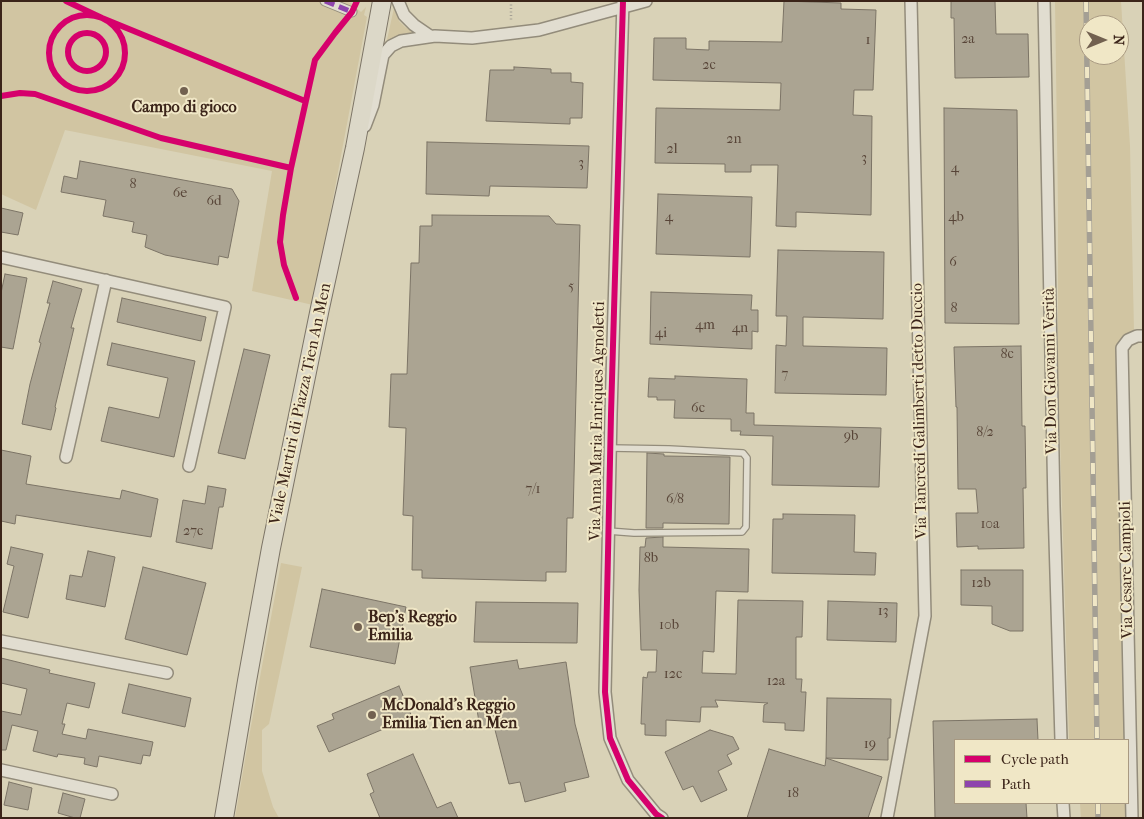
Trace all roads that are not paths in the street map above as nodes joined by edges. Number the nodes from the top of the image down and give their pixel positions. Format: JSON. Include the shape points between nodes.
{"nodes":[{"id":1,"x":325,"y":1,"type":"edge"},
{"id":2,"x":382,"y":1,"type":"edge"},
{"id":3,"x":398,"y":1,"type":"edge"},
{"id":4,"x":646,"y":1,"type":"edge"},
{"id":5,"x":911,"y":1,"type":"edge"},
{"id":6,"x":1044,"y":1,"type":"edge"},
{"id":7,"x":623,"y":4,"type":"edge"},
{"id":8,"x":352,"y":12,"type":"dead end"},
{"id":9,"x":430,"y":36,"type":"junction"},
{"id":10,"x":356,"y":148,"type":"junction"},
{"id":11,"x":1,"y":257,"type":"edge"},
{"id":12,"x":106,"y":280,"type":"junction"},
{"id":13,"x":1143,"y":336,"type":"edge"},
{"id":14,"x":610,"y":448,"type":"junction"},
{"id":15,"x":66,"y":457,"type":"dead end"},
{"id":16,"x":189,"y":466,"type":"dead end"},
{"id":17,"x":608,"y":531,"type":"junction"},
{"id":18,"x":1,"y":641,"type":"edge"},
{"id":19,"x":167,"y":673,"type":"dead end"},
{"id":20,"x":1061,"y":739,"type":"edge"},
{"id":21,"x":1,"y":770,"type":"edge"},
{"id":22,"x":112,"y":794,"type":"dead end"},
{"id":23,"x":1063,"y":804,"type":"edge"},
{"id":24,"x":226,"y":814,"type":"edge"},
{"id":25,"x":662,"y":818,"type":"edge"},
{"id":26,"x":887,"y":818,"type":"edge"},
{"id":27,"x":1064,"y":818,"type":"edge"},
{"id":28,"x":1132,"y":818,"type":"edge"}],
"edges":[{"from":1,"to":8,"type":"street"},
{"from":2,"to":10,"type":"main road","name":"Viale Martiri di Piazza Tien An Men"},
{"from":3,"to":9,"type":"street","via":[[404,15]]},
{"from":4,"to":7,"type":"street"},
{"from":5,"to":26,"type":"street","name":"Via Tancredi Galimberti detto Duccio","via":[[924,616]]},
{"from":6,"to":20,"type":"street","name":"Via Don Giovanni Verità"},
{"from":7,"to":9,"type":"street","via":[[539,30],[472,38]]},
{"from":7,"to":14,"type":"street","name":"Via Anna Maria Enriques Agnoletti"},
{"from":9,"to":10,"type":"street","via":[[401,41],[383,55],[373,105]]},
{"from":10,"to":24,"type":"main road","name":"Viale Martiri di Piazza Tien An Men","via":[[277,519]]},
{"from":11,"to":12,"type":"street"},
{"from":12,"to":15,"type":"street"},
{"from":12,"to":16,"type":"street","via":[[225,307]]},
{"from":13,"to":28,"type":"street","name":"Via Cesare Campioli","via":[[1128,340],[1122,348]]},
{"from":14,"to":17,"type":"street","name":"Via Anna Maria Enriques Agnoletti"},
{"from":14,"to":17,"type":"lane","via":[[743,452],[747,458],[746,527],[742,532]]},
{"from":17,"to":25,"type":"street","name":"Via Anna Maria Enriques Agnoletti","via":[[605,692],[610,738],[628,780]]},
{"from":18,"to":19,"type":"street"},
{"from":21,"to":22,"type":"street"},
{"from":23,"to":27,"type":"street"}]}
